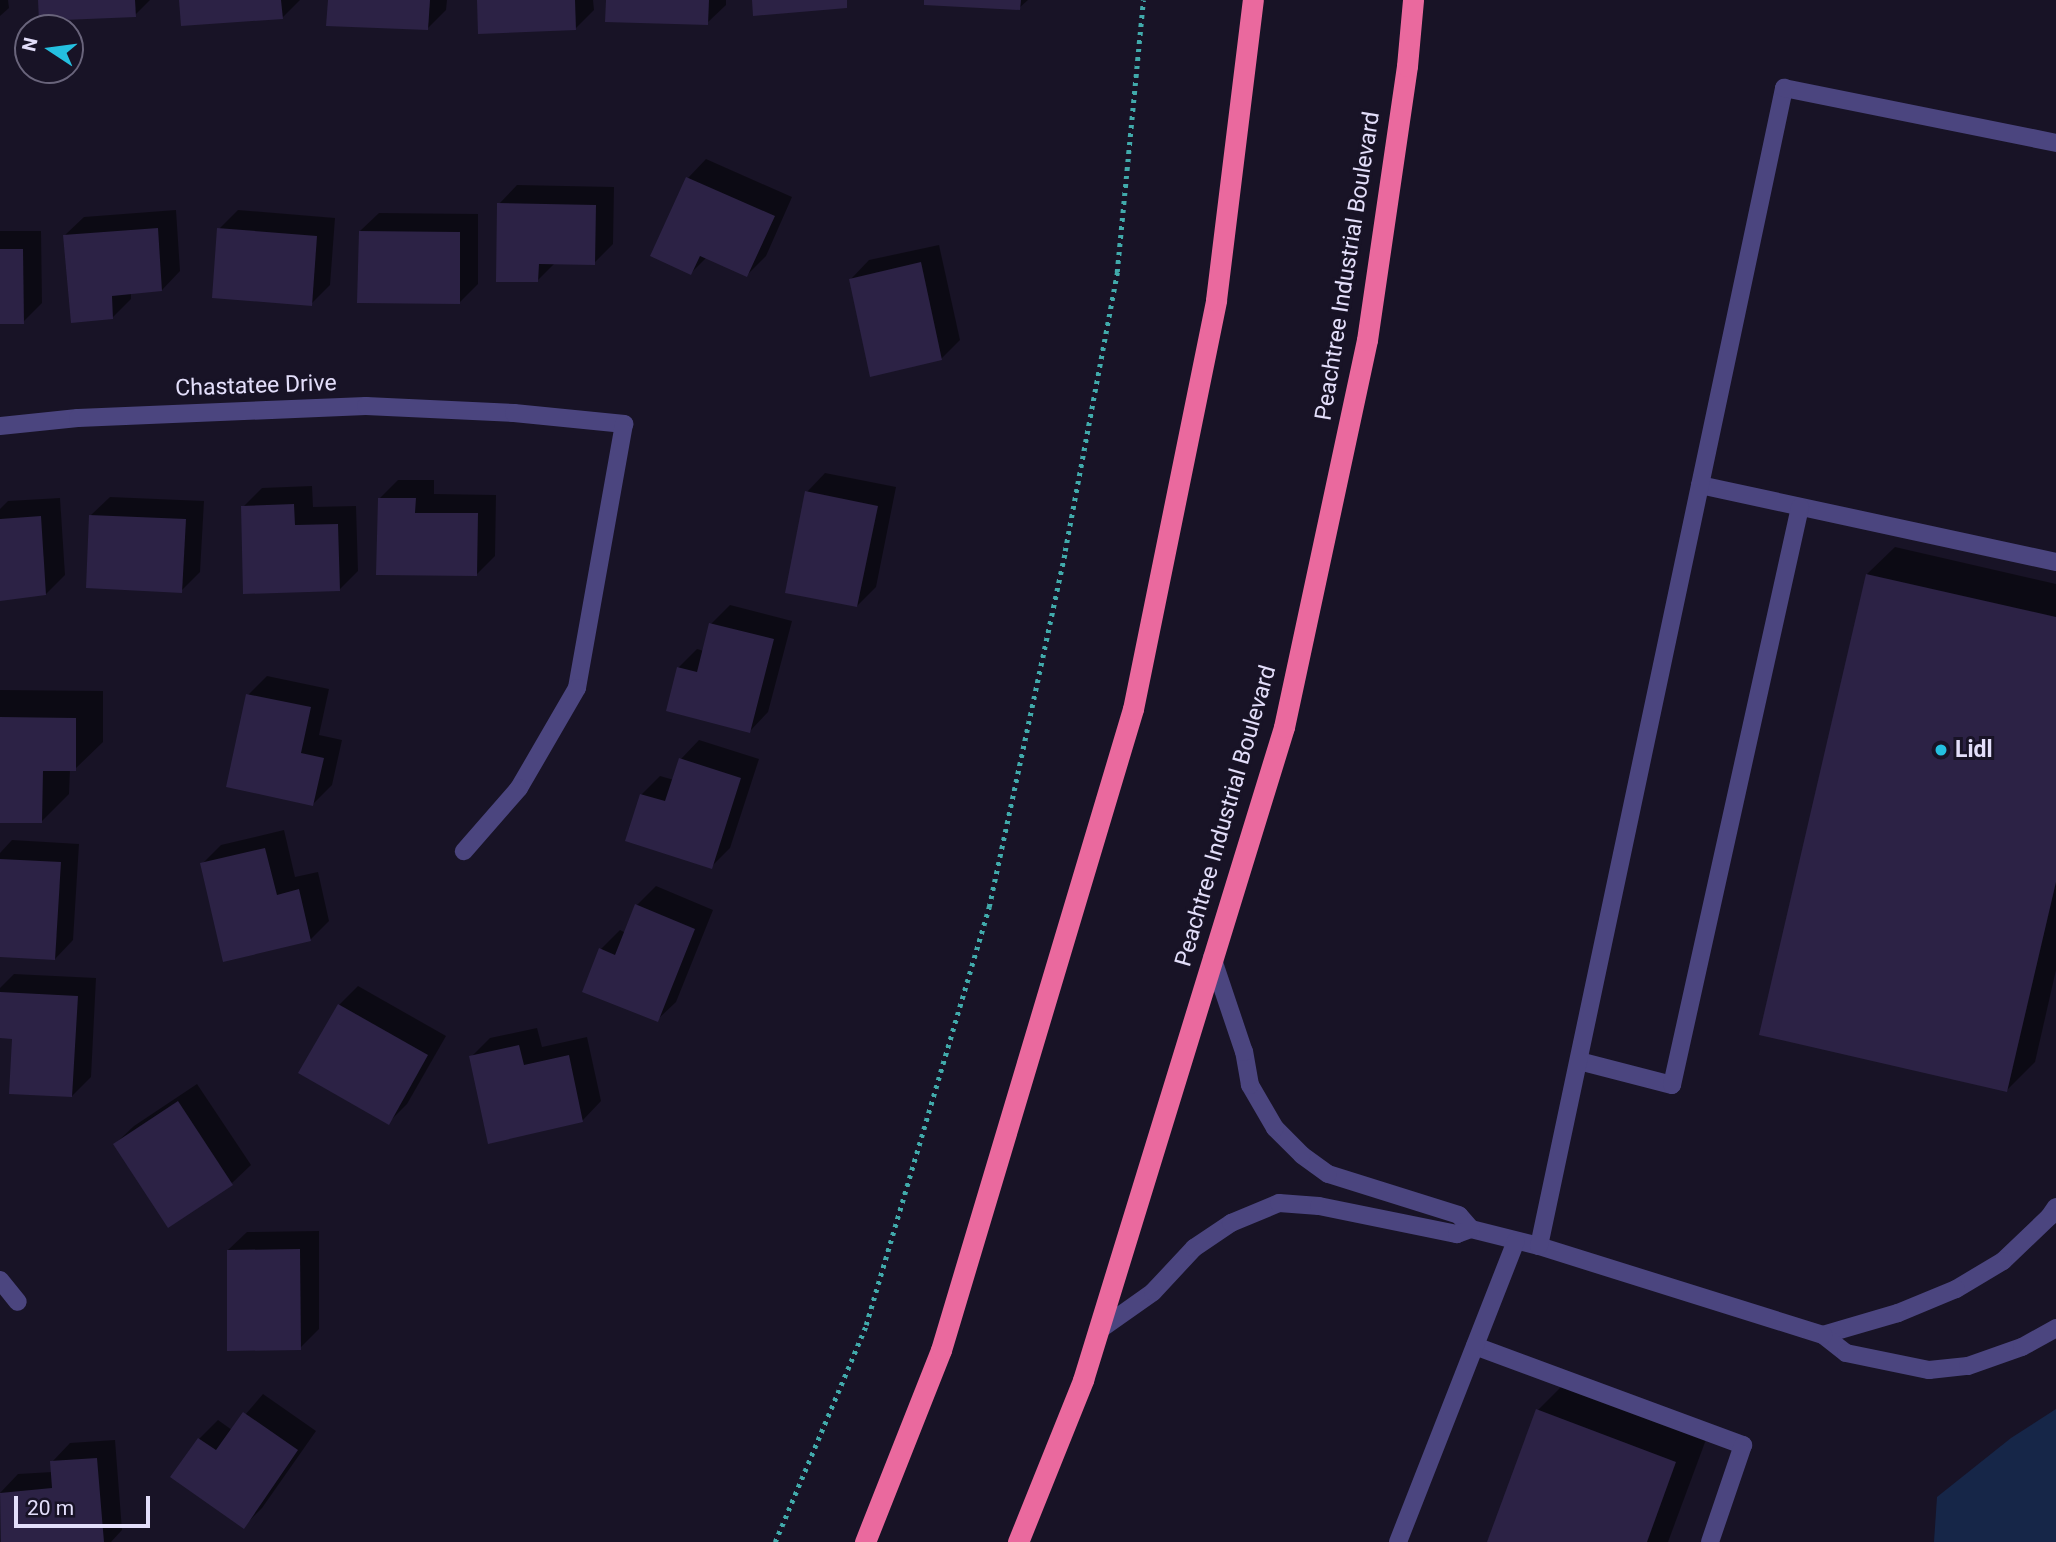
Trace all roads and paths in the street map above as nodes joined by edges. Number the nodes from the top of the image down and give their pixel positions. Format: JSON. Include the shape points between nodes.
{"nodes":[{"id":1,"x":1143,"y":0,"type":"edge"},
{"id":2,"x":1253,"y":0,"type":"edge"},
{"id":3,"x":1413,"y":0,"type":"edge"},
{"id":4,"x":2056,"y":144,"type":"edge"},
{"id":5,"x":0,"y":426,"type":"edge"},
{"id":6,"x":1700,"y":485,"type":"junction"},
{"id":7,"x":1800,"y":507,"type":"junction"},
{"id":8,"x":2056,"y":562,"type":"edge"},
{"id":9,"x":464,"y":851,"type":"dead end"},
{"id":10,"x":1212,"y":957,"type":"junction"},
{"id":11,"x":1579,"y":1061,"type":"junction"},
{"id":12,"x":2056,"y":1207,"type":"edge"},
{"id":13,"x":1471,"y":1229,"type":"junction"},
{"id":14,"x":1516,"y":1241,"type":"junction"},
{"id":15,"x":1539,"y":1246,"type":"junction"},
{"id":16,"x":0,"y":1280,"type":"edge"},
{"id":17,"x":18,"y":1302,"type":"dead end"},
{"id":18,"x":2056,"y":1328,"type":"edge"},
{"id":19,"x":1098,"y":1331,"type":"junction"},
{"id":20,"x":1822,"y":1335,"type":"junction"},
{"id":21,"x":1475,"y":1346,"type":"junction"},
{"id":22,"x":775,"y":1542,"type":"edge"},
{"id":23,"x":865,"y":1542,"type":"edge"},
{"id":24,"x":1018,"y":1542,"type":"edge"},
{"id":25,"x":1398,"y":1542,"type":"edge"},
{"id":26,"x":1710,"y":1542,"type":"edge"}],
"edges":[{"from":1,"to":22,"type":"path","via":[[1117,272],[1065,551],[989,907],[866,1325]]},
{"from":2,"to":23,"type":"highway","via":[[1216,300],[1133,709],[941,1350]]},
{"from":3,"to":10,"type":"highway","name":"Peachtree Industrial Boulevard","via":[[1367,340],[1284,727]]},
{"from":4,"to":6,"type":"street","via":[[1784,88]]},
{"from":5,"to":9,"type":"street","name":"Chastatee Drive","via":[[78,418],[366,406],[624,424],[577,688],[519,788]]},
{"from":6,"to":7,"type":"street"},
{"from":6,"to":11,"type":"street"},
{"from":7,"to":8,"type":"street"},
{"from":7,"to":11,"type":"street","via":[[1672,1085]]},
{"from":10,"to":13,"type":"street","via":[[1244,1052],[1250,1085],[1275,1128],[1328,1174],[1459,1215]]},
{"from":10,"to":19,"type":"highway","name":"Peachtree Industrial Boulevard"},
{"from":11,"to":15,"type":"street"},
{"from":12,"to":20,"type":"street","via":[[2003,1261],[1956,1289],[1898,1313]]},
{"from":13,"to":14,"type":"street"},
{"from":13,"to":19,"type":"street","via":[[1457,1234],[1319,1206],[1279,1203],[1231,1223],[1194,1248],[1153,1292]]},
{"from":14,"to":15,"type":"street"},
{"from":14,"to":21,"type":"street"},
{"from":15,"to":20,"type":"street"},
{"from":16,"to":17,"type":"street"},
{"from":18,"to":20,"type":"street","via":[[2022,1347],[1968,1366],[1929,1370],[1846,1353]]},
{"from":19,"to":24,"type":"highway","name":"Peachtree Industrial Boulevard"},
{"from":21,"to":25,"type":"street"},
{"from":21,"to":26,"type":"street","via":[[1743,1445]]}]}
